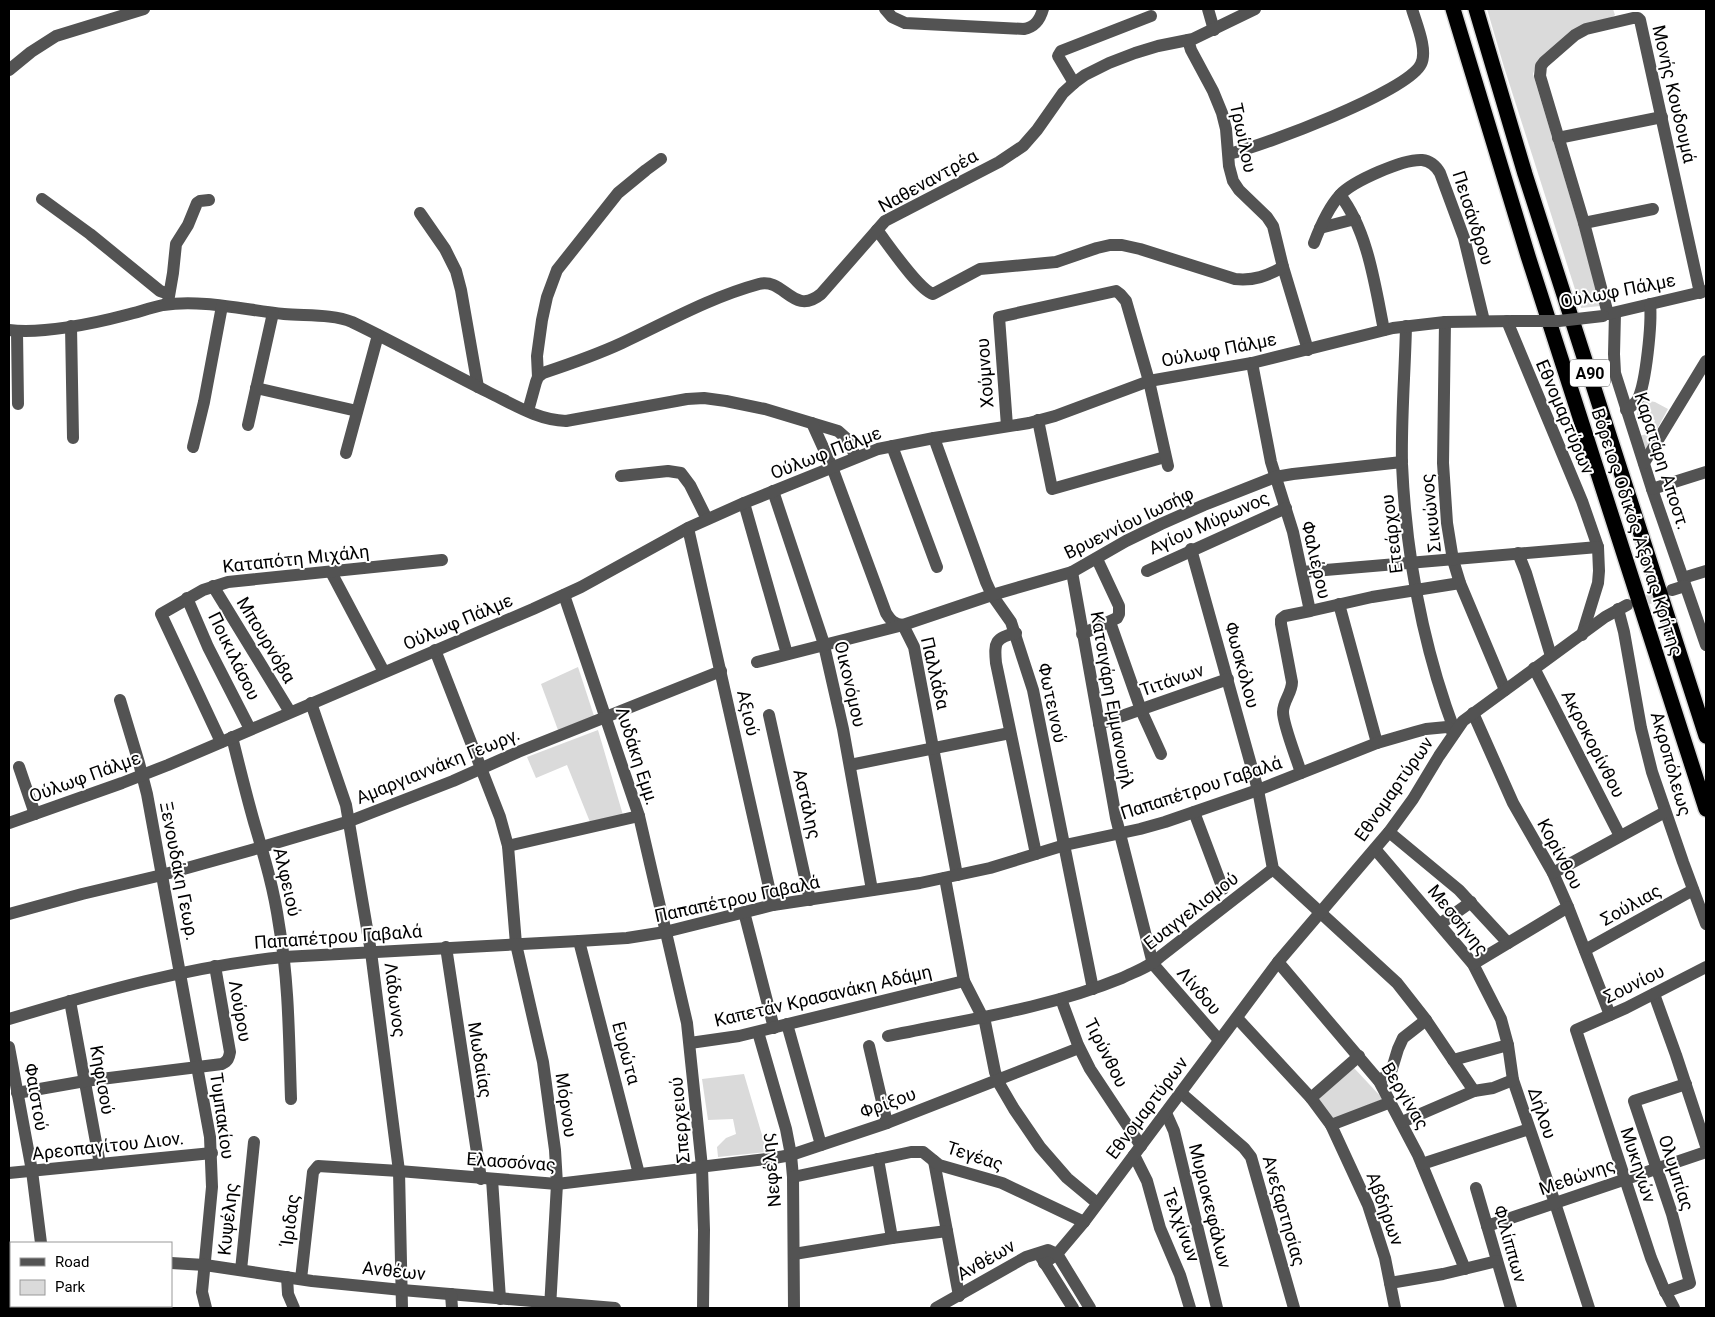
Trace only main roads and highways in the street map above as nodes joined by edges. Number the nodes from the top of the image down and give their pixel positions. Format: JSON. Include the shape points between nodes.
{"nodes":[{"id":1,"x":1453,"y":9,"type":"edge"},
{"id":2,"x":1476,"y":9,"type":"edge"},
{"id":3,"x":1706,"y":736,"type":"edge"},
{"id":4,"x":1706,"y":809,"type":"edge"}],
"edges":[{"from":1,"to":4,"type":"highway","name":"Βόρειος Οδικός Άξονας Κρήτης","number":"Α90","via":[[1531,264]]},
{"from":2,"to":3,"type":"highway","name":"Βόρειος Οδικός Άξονας Κρήτης","number":"Α90","via":[[1525,174]]}]}
